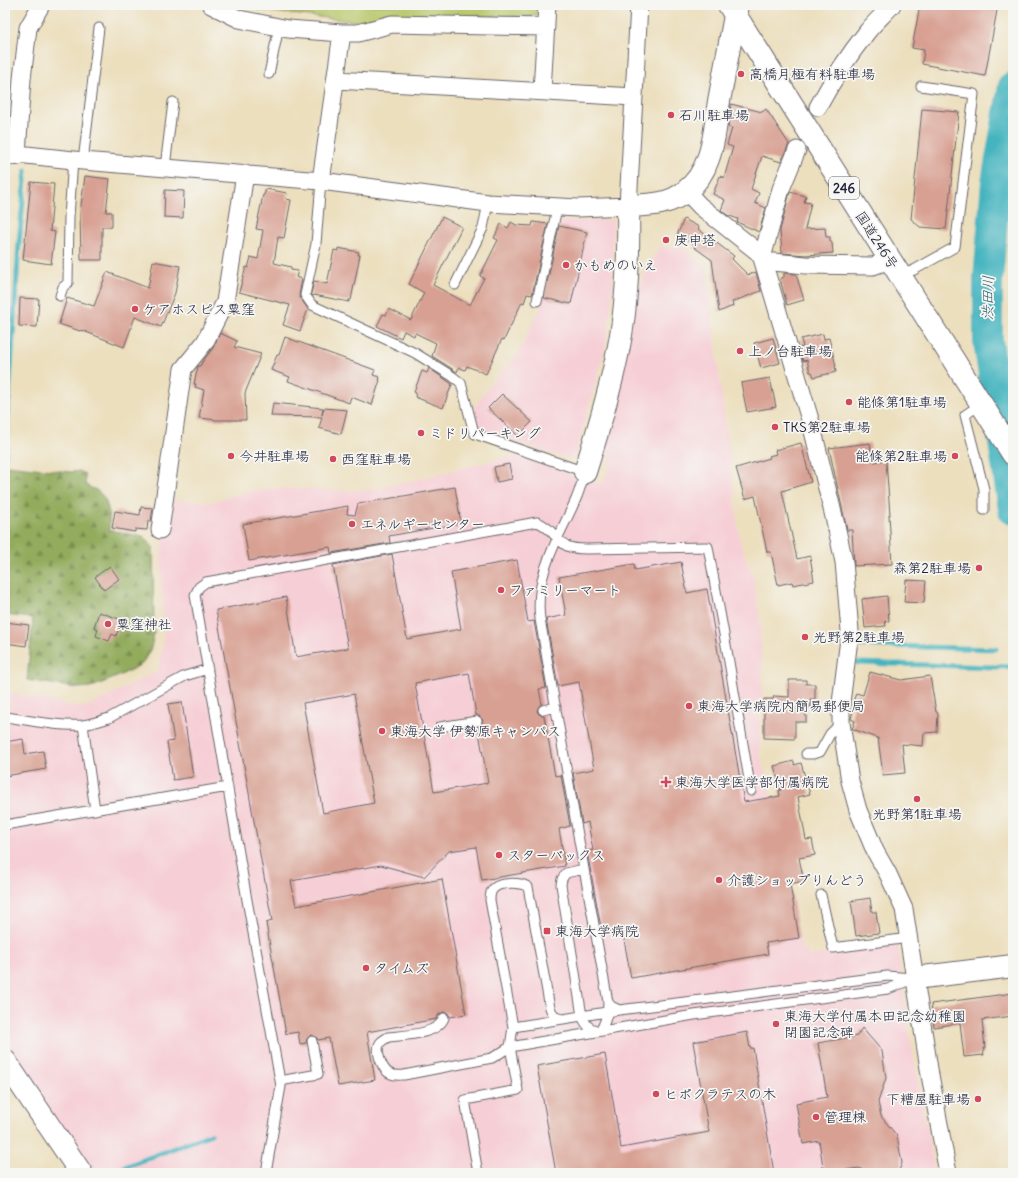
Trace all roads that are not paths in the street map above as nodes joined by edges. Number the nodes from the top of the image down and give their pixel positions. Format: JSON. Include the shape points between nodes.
{"nodes":[{"id":1,"x":41,"y":5,"type":"edge"},
{"id":2,"x":211,"y":5,"type":"edge"},
{"id":3,"x":547,"y":5,"type":"edge"},
{"id":4,"x":639,"y":5,"type":"edge"},
{"id":5,"x":892,"y":5,"type":"edge"},
{"id":6,"x":734,"y":8,"type":"edge"},
{"id":7,"x":546,"y":27,"type":"junction"},
{"id":8,"x":99,"y":28,"type":"dead end"},
{"id":9,"x":279,"y":28,"type":"junction"},
{"id":10,"x":342,"y":33,"type":"junction"},
{"id":11,"x":269,"y":74,"type":"dead end"},
{"id":12,"x":336,"y":80,"type":"junction"},
{"id":13,"x":921,"y":86,"type":"dead end"},
{"id":14,"x":542,"y":92,"type":"junction"},
{"id":15,"x":634,"y":98,"type":"junction"},
{"id":16,"x":174,"y":102,"type":"dead end"},
{"id":17,"x":818,"y":107,"type":"dead end"},
{"id":18,"x":797,"y":150,"type":"dead end"},
{"id":19,"x":11,"y":153,"type":"edge"},
{"id":20,"x":78,"y":161,"type":"junction"},
{"id":21,"x":165,"y":167,"type":"junction"},
{"id":22,"x":245,"y":174,"type":"junction"},
{"id":23,"x":321,"y":181,"type":"junction"},
{"id":24,"x":686,"y":191,"type":"junction"},
{"id":25,"x":488,"y":203,"type":"junction"},
{"id":26,"x":628,"y":206,"type":"junction"},
{"id":27,"x":557,"y":208,"type":"junction"},
{"id":28,"x":763,"y":261,"type":"junction"},
{"id":29,"x":895,"y":268,"type":"junction"},
{"id":30,"x":455,"y":285,"type":"dead end"},
{"id":31,"x":60,"y":296,"type":"dead end"},
{"id":32,"x":537,"y":301,"type":"dead end"},
{"id":33,"x":977,"y":397,"type":"junction"},
{"id":34,"x":1013,"y":454,"type":"edge"},
{"id":35,"x":584,"y":472,"type":"junction"},
{"id":36,"x":984,"y":510,"type":"dead end"},
{"id":37,"x":160,"y":530,"type":"dead end"},
{"id":38,"x":558,"y":538,"type":"junction"},
{"id":39,"x":208,"y":669,"type":"junction"},
{"id":40,"x":556,"y":707,"type":"junction"},
{"id":41,"x":543,"y":710,"type":"dead end"},
{"id":42,"x":5,"y":717,"type":"edge"},
{"id":43,"x":477,"y":721,"type":"dead end"},
{"id":44,"x":841,"y":723,"type":"junction"},
{"id":45,"x":83,"y":725,"type":"junction"},
{"id":46,"x":440,"y":727,"type":"dead end"},
{"id":47,"x":806,"y":754,"type":"dead end"},
{"id":48,"x":228,"y":787,"type":"junction"},
{"id":49,"x":751,"y":791,"type":"dead end"},
{"id":50,"x":95,"y":810,"type":"junction"},
{"id":51,"x":5,"y":825,"type":"edge"},
{"id":52,"x":584,"y":869,"type":"junction"},
{"id":53,"x":821,"y":895,"type":"dead end"},
{"id":54,"x":909,"y":938,"type":"junction"},
{"id":55,"x":1013,"y":966,"type":"edge"},
{"id":56,"x":915,"y":978,"type":"junction"},
{"id":57,"x":607,"y":1007,"type":"junction"},
{"id":58,"x":582,"y":1016,"type":"junction"},
{"id":59,"x":444,"y":1018,"type":"dead end"},
{"id":60,"x":564,"y":1018,"type":"junction"},
{"id":61,"x":513,"y":1027,"type":"junction"},
{"id":62,"x":600,"y":1031,"type":"junction"},
{"id":63,"x":312,"y":1041,"type":"dead end"},
{"id":64,"x":510,"y":1047,"type":"junction"},
{"id":65,"x":5,"y":1061,"type":"edge"},
{"id":66,"x":280,"y":1081,"type":"junction"},
{"id":67,"x":81,"y":1173,"type":"edge"},
{"id":68,"x":266,"y":1173,"type":"edge"},
{"id":69,"x":478,"y":1173,"type":"edge"},
{"id":70,"x":948,"y":1173,"type":"edge"}],
"edges":[{"from":1,"to":19,"type":"street","via":[[28,28]]},
{"from":2,"to":9,"type":"street","via":[[239,19]]},
{"from":3,"to":7,"type":"street"},
{"from":4,"to":15,"type":"street"},
{"from":5,"to":17,"type":"street","via":[[851,53]]},
{"from":6,"to":24,"type":"main road","via":[[711,150],[696,182]]},
{"from":6,"to":29,"type":"main road","name":"国道246号","number":"246"},
{"from":7,"to":10,"type":"street","via":[[392,24],[358,33]]},
{"from":7,"to":14,"type":"street"},
{"from":8,"to":20,"type":"lane"},
{"from":9,"to":10,"type":"street"},
{"from":9,"to":11,"type":"lane"},
{"from":10,"to":12,"type":"street"},
{"from":12,"to":14,"type":"street"},
{"from":12,"to":23,"type":"street"},
{"from":13,"to":29,"type":"lane","via":[[974,94],[955,246],[914,270]]},
{"from":14,"to":15,"type":"street"},
{"from":15,"to":26,"type":"street"},
{"from":16,"to":21,"type":"lane"},
{"from":18,"to":28,"type":"street","via":[[782,189]]},
{"from":19,"to":20,"type":"street"},
{"from":20,"to":21,"type":"street"},
{"from":20,"to":31,"type":"lane","via":[[69,217],[68,283],[63,287]]},
{"from":21,"to":22,"type":"street"},
{"from":22,"to":23,"type":"street"},
{"from":22,"to":37,"type":"street","via":[[225,302],[205,342],[183,369]]},
{"from":23,"to":25,"type":"street"},
{"from":23,"to":35,"type":"lane","via":[[316,244],[305,295],[312,305],[414,353],[452,376],[461,384],[475,434]]},
{"from":24,"to":26,"type":"main road","via":[[661,204]]},
{"from":24,"to":28,"type":"street","via":[[700,206],[758,252]]},
{"from":25,"to":27,"type":"street"},
{"from":25,"to":30,"type":"lane","via":[[483,228]]},
{"from":26,"to":27,"type":"street"},
{"from":26,"to":35,"type":"main road","via":[[628,279],[619,345],[594,444]]},
{"from":27,"to":32,"type":"lane"},
{"from":28,"to":29,"type":"street"},
{"from":28,"to":44,"type":"street","via":[[811,423],[844,562],[850,631]]},
{"from":29,"to":33,"type":"main road","name":"国道246号","number":"246"},
{"from":33,"to":34,"type":"main road","name":"国道246号","number":"246"},
{"from":33,"to":36,"type":"lane","via":[[965,415],[984,489]]},
{"from":35,"to":38,"type":"lane","via":[[577,497]]},
{"from":38,"to":39,"type":"lane","via":[[544,524],[537,522],[206,582],[199,587],[195,595]]},
{"from":38,"to":40,"type":"lane","via":[[542,577],[539,605]]},
{"from":38,"to":49,"type":"lane","via":[[566,546],[587,549],[708,547]]},
{"from":39,"to":45,"type":"lane","via":[[185,676],[109,718]]},
{"from":39,"to":48,"type":"lane"},
{"from":40,"to":41,"type":"lane"},
{"from":40,"to":52,"type":"lane"},
{"from":42,"to":45,"type":"lane"},
{"from":43,"to":46,"type":"lane"},
{"from":44,"to":47,"type":"lane","via":[[830,734],[820,752]]},
{"from":44,"to":54,"type":"street","via":[[850,781],[858,810],[904,909]]},
{"from":45,"to":50,"type":"lane"},
{"from":48,"to":50,"type":"lane"},
{"from":48,"to":66,"type":"lane"},
{"from":50,"to":51,"type":"lane"},
{"from":52,"to":57,"type":"lane"},
{"from":52,"to":58,"type":"lane","via":[[566,873],[561,885]]},
{"from":53,"to":54,"type":"lane","via":[[833,948]]},
{"from":54,"to":56,"type":"street"},
{"from":55,"to":56,"type":"main road"},
{"from":56,"to":57,"type":"lane","via":[[887,976],[619,1010]]},
{"from":56,"to":62,"type":"lane","via":[[888,988]]},
{"from":56,"to":70,"type":"street"},
{"from":57,"to":58,"type":"lane"},
{"from":57,"to":62,"type":"lane","via":[[606,1019]]},
{"from":58,"to":60,"type":"lane"},
{"from":58,"to":62,"type":"lane","via":[[585,1024],[591,1029]]},
{"from":59,"to":64,"type":"lane","via":[[442,1023],[431,1030],[384,1039],[379,1048],[384,1069],[396,1076],[404,1075],[492,1058]]},
{"from":60,"to":61,"type":"lane"},
{"from":60,"to":61,"type":"lane","via":[[558,1019],[552,1015],[550,1008],[528,887],[517,883],[498,886],[490,893],[490,900]]},
{"from":61,"to":64,"type":"lane"},
{"from":62,"to":64,"type":"lane"},
{"from":63,"to":66,"type":"lane","via":[[318,1074]]},
{"from":64,"to":69,"type":"lane","via":[[518,1090],[465,1100]]},
{"from":65,"to":67,"type":"main road"},
{"from":66,"to":68,"type":"lane"}]}
